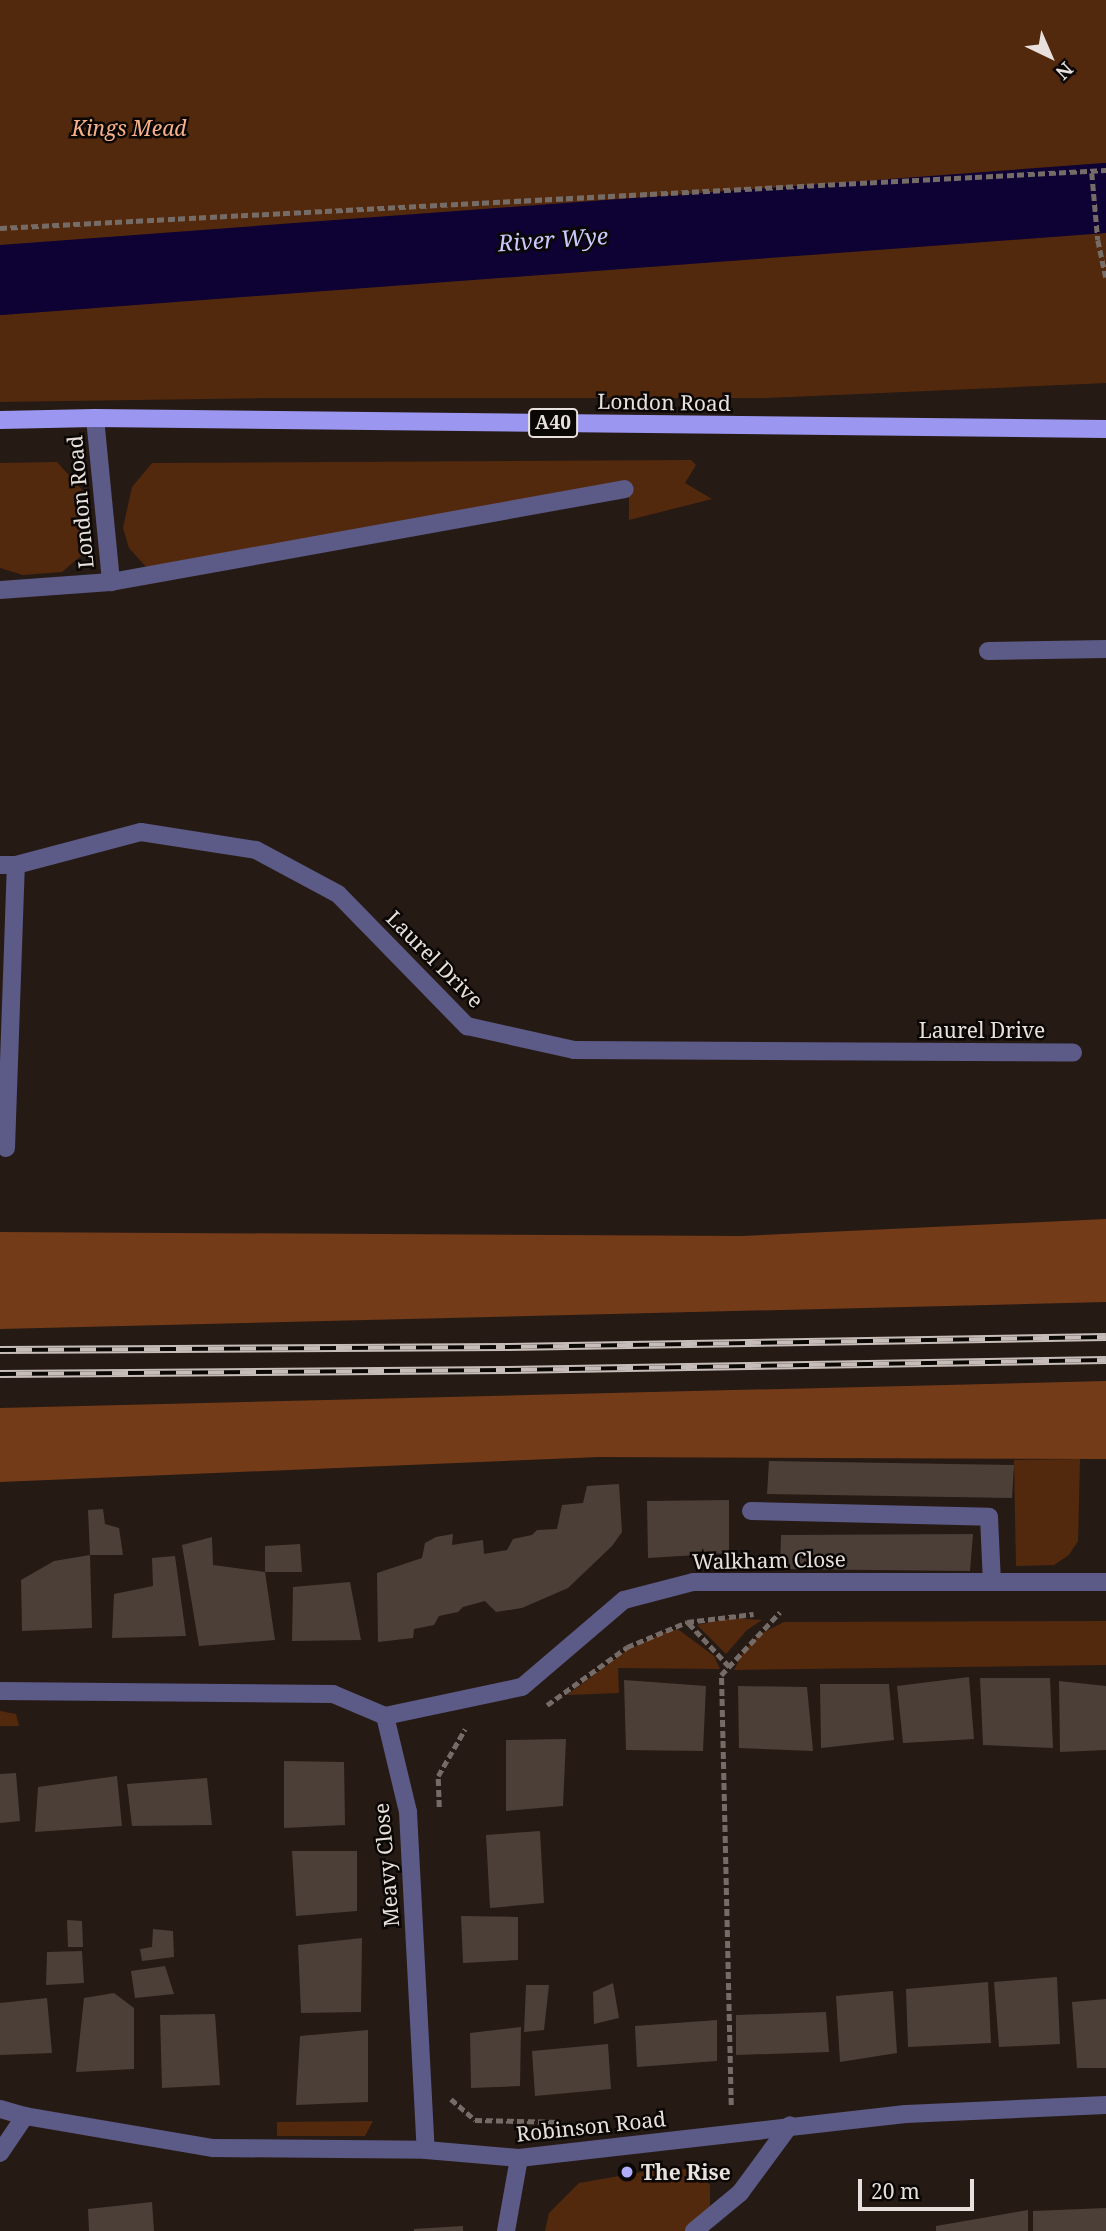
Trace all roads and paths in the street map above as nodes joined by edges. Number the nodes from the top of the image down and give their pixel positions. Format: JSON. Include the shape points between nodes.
{"nodes":[{"id":1,"x":1106,"y":170,"type":"edge"},
{"id":2,"x":1092,"y":173,"type":"junction"},
{"id":3,"x":0,"y":228,"type":"edge"},
{"id":4,"x":1106,"y":277,"type":"edge"},
{"id":5,"x":95,"y":418,"type":"junction"},
{"id":6,"x":0,"y":420,"type":"edge"},
{"id":7,"x":1106,"y":429,"type":"edge"},
{"id":8,"x":625,"y":489,"type":"dead end"},
{"id":9,"x":111,"y":582,"type":"junction"},
{"id":10,"x":0,"y":590,"type":"edge"},
{"id":11,"x":1106,"y":649,"type":"edge"},
{"id":12,"x":988,"y":651,"type":"dead end"},
{"id":13,"x":8,"y":865,"type":"edge"},
{"id":14,"x":1073,"y":1053,"type":"dead end"},
{"id":15,"x":6,"y":1148,"type":"dead end"},
{"id":16,"x":751,"y":1511,"type":"dead end"},
{"id":17,"x":992,"y":1582,"type":"junction"},
{"id":18,"x":1106,"y":1582,"type":"edge"},
{"id":19,"x":780,"y":1612,"type":"junction"},
{"id":20,"x":793,"y":1612,"type":"dead end"},
{"id":21,"x":687,"y":1622,"type":"junction"},
{"id":22,"x":729,"y":1667,"type":"junction"},
{"id":23,"x":0,"y":1691,"type":"edge"},
{"id":24,"x":541,"y":1707,"type":"dead end"},
{"id":25,"x":385,"y":1716,"type":"junction"},
{"id":26,"x":469,"y":1721,"type":"dead end"},
{"id":27,"x":439,"y":1816,"type":"dead end"},
{"id":28,"x":450,"y":2085,"type":"dead end"},
{"id":29,"x":731,"y":2098,"type":"dead end"},
{"id":30,"x":1106,"y":2105,"type":"edge"},
{"id":31,"x":0,"y":2109,"type":"edge"},
{"id":32,"x":25,"y":2116,"type":"junction"},
{"id":33,"x":568,"y":2122,"type":"dead end"},
{"id":34,"x":790,"y":2125,"type":"junction"},
{"id":35,"x":426,"y":2150,"type":"junction"},
{"id":36,"x":0,"y":2153,"type":"edge"},
{"id":37,"x":519,"y":2158,"type":"junction"},
{"id":38,"x":506,"y":2231,"type":"edge"},
{"id":39,"x":694,"y":2231,"type":"edge"}],
"edges":[{"from":1,"to":2,"type":"path"},
{"from":2,"to":3,"type":"path"},
{"from":2,"to":4,"type":"path"},
{"from":5,"to":6,"type":"main road","name":"London Road","number":"A40"},
{"from":5,"to":7,"type":"main road","name":"London Road","number":"A40"},
{"from":5,"to":9,"type":"street","name":"London Road"},
{"from":8,"to":9,"type":"street","name":"London Road"},
{"from":9,"to":10,"type":"street","name":"London Road"},
{"from":11,"to":12,"type":"street"},
{"from":13,"to":14,"type":"street","name":"Laurel Drive","via":[[141,832],[256,850],[338,894],[467,1026],[575,1051]]},
{"from":13,"to":15,"type":"street"},
{"from":16,"to":17,"type":"street","via":[[989,1517]]},
{"from":17,"to":18,"type":"street","name":"Walkham Close"},
{"from":17,"to":25,"type":"street","name":"Walkham Close","via":[[693,1582],[624,1600],[522,1687]]},
{"from":19,"to":20,"type":"path"},
{"from":19,"to":21,"type":"path"},
{"from":19,"to":22,"type":"path"},
{"from":21,"to":22,"type":"path"},
{"from":21,"to":24,"type":"path","via":[[627,1647],[553,1703]]},
{"from":22,"to":29,"type":"path","via":[[721,1675]]},
{"from":23,"to":25,"type":"street","via":[[333,1694]]},
{"from":25,"to":35,"type":"street","name":"Meavy Close","via":[[408,1812]]},
{"from":26,"to":27,"type":"path","via":[[438,1776]]},
{"from":28,"to":33,"type":"path","via":[[450,2099],[475,2120]]},
{"from":30,"to":34,"type":"street","name":"Robinson Road","via":[[906,2114]]},
{"from":31,"to":32,"type":"street","name":"Robinson Road"},
{"from":32,"to":35,"type":"street","name":"Robinson Road","via":[[213,2148]]},
{"from":32,"to":36,"type":"street"},
{"from":34,"to":37,"type":"street","name":"Robinson Road"},
{"from":34,"to":39,"type":"street","via":[[740,2193]]},
{"from":35,"to":37,"type":"street","name":"Robinson Road"},
{"from":37,"to":38,"type":"street"}]}
